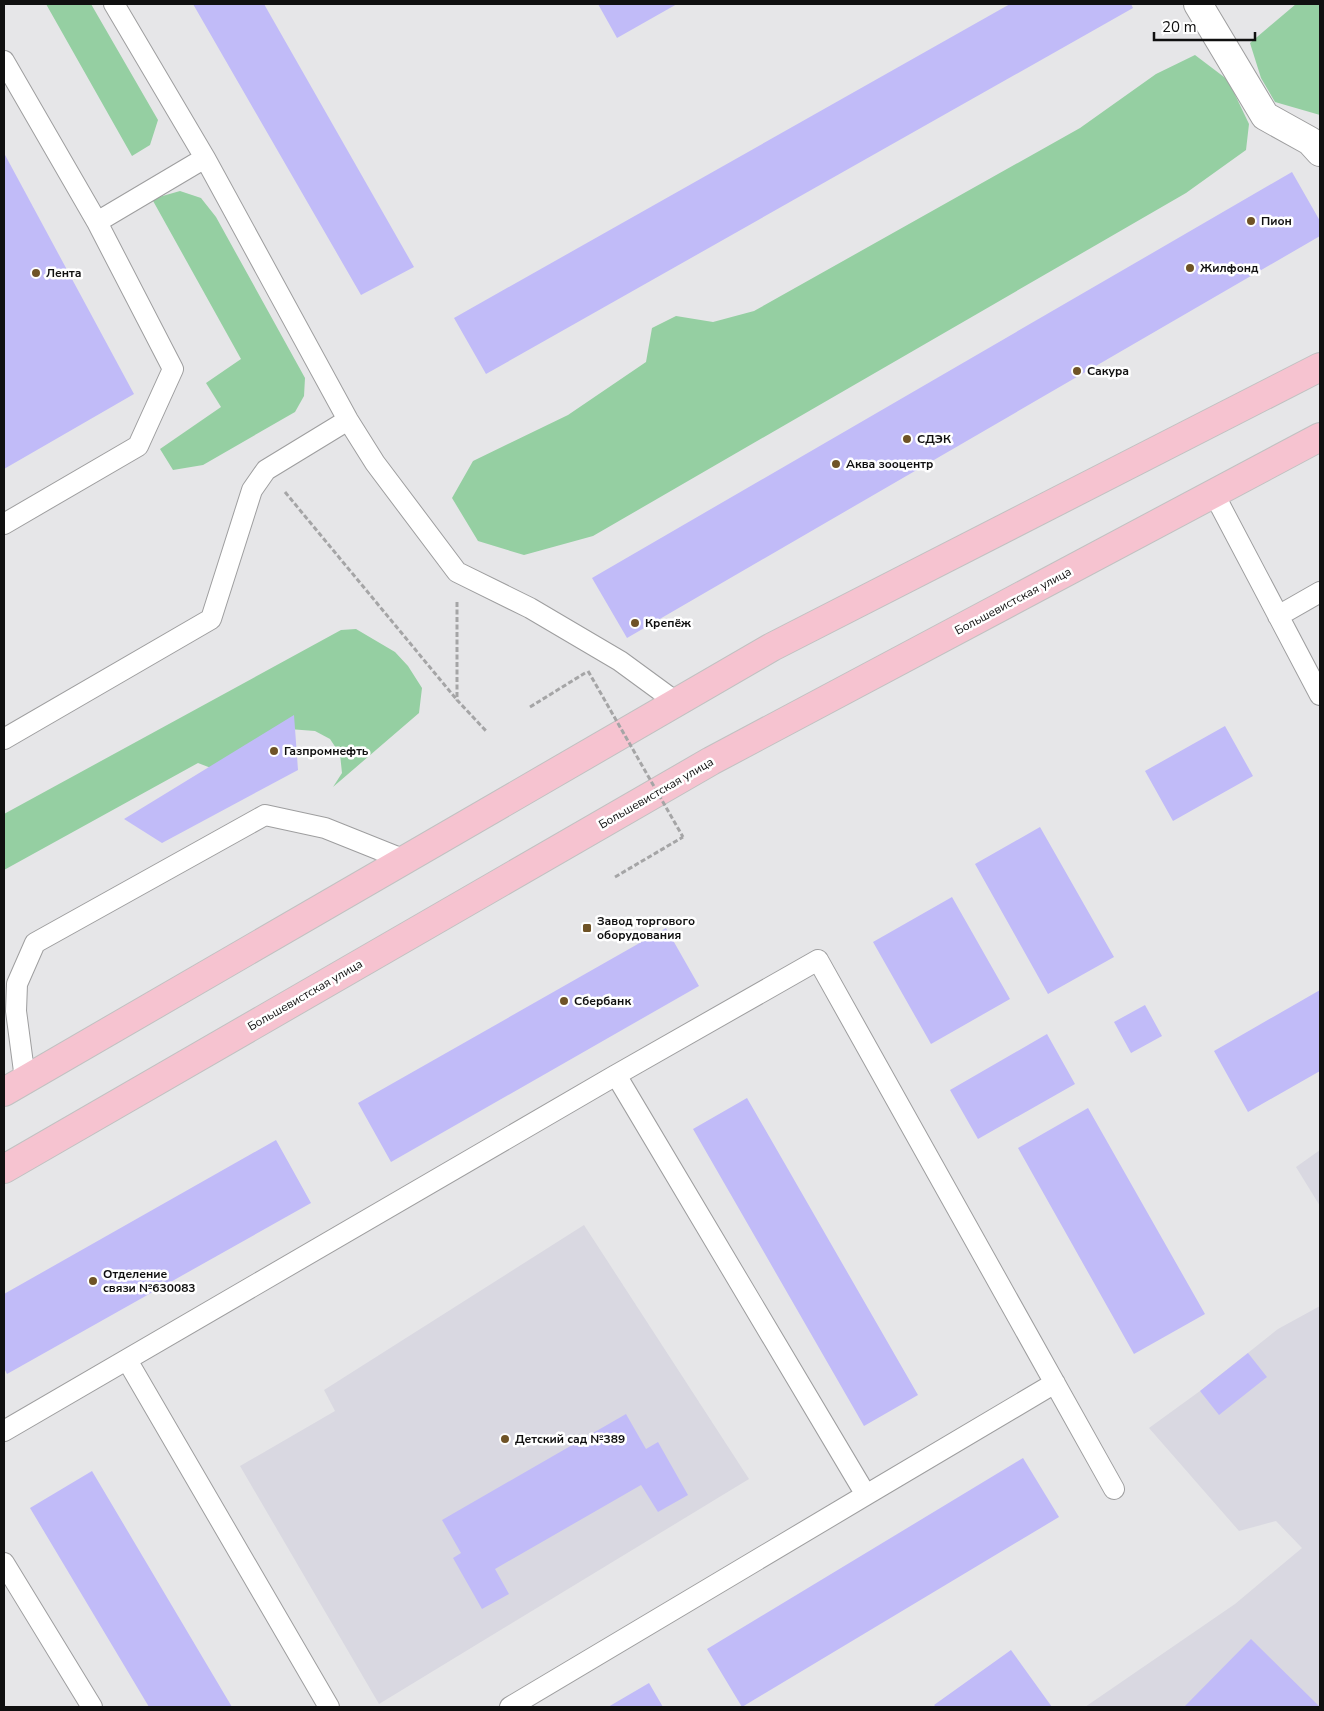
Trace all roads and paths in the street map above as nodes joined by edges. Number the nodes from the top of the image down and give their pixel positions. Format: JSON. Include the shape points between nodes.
{"nodes":[{"id":1,"x":114,"y":4,"type":"edge"},
{"id":2,"x":1198,"y":4,"type":"edge"},
{"id":3,"x":4,"y":61,"type":"edge"},
{"id":4,"x":1320,"y":152,"type":"edge"},
{"id":5,"x":205,"y":158,"type":"junction"},
{"id":6,"x":97,"y":222,"type":"junction"},
{"id":7,"x":1320,"y":367,"type":"edge"},
{"id":8,"x":348,"y":420,"type":"junction"},
{"id":9,"x":1320,"y":437,"type":"edge"},
{"id":10,"x":266,"y":470,"type":"junction"},
{"id":11,"x":1214,"y":494,"type":"junction"},
{"id":12,"x":4,"y":524,"type":"edge"},
{"id":13,"x":457,"y":572,"type":"junction"},
{"id":14,"x":1320,"y":592,"type":"edge"},
{"id":15,"x":1278,"y":616,"type":"junction"},
{"id":16,"x":1320,"y":695,"type":"edge"},
{"id":17,"x":457,"y":700,"type":"junction"},
{"id":18,"x":676,"y":702,"type":"junction"},
{"id":19,"x":530,"y":707,"type":"dead end"},
{"id":20,"x":487,"y":732,"type":"dead end"},
{"id":21,"x":4,"y":739,"type":"edge"},
{"id":22,"x":405,"y":860,"type":"junction"},
{"id":23,"x":615,"y":877,"type":"dead end"},
{"id":24,"x":10,"y":984,"type":"edge"},
{"id":25,"x":616,"y":1075,"type":"junction"},
{"id":26,"x":15,"y":1085,"type":"edge"},
{"id":27,"x":4,"y":1169,"type":"edge"},
{"id":28,"x":127,"y":1360,"type":"junction"},
{"id":29,"x":1055,"y":1383,"type":"junction"},
{"id":30,"x":4,"y":1432,"type":"edge"},
{"id":31,"x":1114,"y":1489,"type":"dead end"},
{"id":32,"x":866,"y":1495,"type":"junction"},
{"id":33,"x":4,"y":1563,"type":"edge"},
{"id":34,"x":92,"y":1707,"type":"edge"},
{"id":35,"x":329,"y":1707,"type":"edge"},
{"id":36,"x":510,"y":1707,"type":"edge"}],
"edges":[{"from":1,"to":5,"type":"lane"},
{"from":2,"to":4,"type":"street","via":[[1265,116],[1310,141]]},
{"from":3,"to":6,"type":"lane"},
{"from":5,"to":6,"type":"lane"},
{"from":5,"to":8,"type":"lane"},
{"from":6,"to":12,"type":"lane","via":[[173,369],[138,446]]},
{"from":7,"to":18,"type":"highway","via":[[772,647]]},
{"from":8,"to":10,"type":"lane"},
{"from":8,"to":13,"type":"lane","via":[[375,463]]},
{"from":9,"to":11,"type":"highway","name":"Большевистская улица"},
{"from":10,"to":17,"type":"path"},
{"from":10,"to":21,"type":"lane","via":[[252,490],[211,619]]},
{"from":11,"to":15,"type":"lane"},
{"from":11,"to":27,"type":"highway","name":"Большевистская улица","via":[[711,761]]},
{"from":13,"to":17,"type":"path"},
{"from":13,"to":18,"type":"lane","via":[[530,608],[620,661]]},
{"from":14,"to":15,"type":"lane"},
{"from":15,"to":16,"type":"lane"},
{"from":17,"to":20,"type":"path"},
{"from":18,"to":22,"type":"highway"},
{"from":19,"to":23,"type":"path","bridge":true,"via":[[588,671],[683,837]]},
{"from":22,"to":24,"type":"lane","via":[[325,828],[265,815],[35,943]]},
{"from":22,"to":26,"type":"highway"},
{"from":24,"to":26,"type":"lane","via":[[16,1011]]},
{"from":25,"to":28,"type":"lane"},
{"from":25,"to":29,"type":"lane","via":[[818,960]]},
{"from":25,"to":32,"type":"lane"},
{"from":28,"to":30,"type":"lane"},
{"from":28,"to":35,"type":"lane"},
{"from":29,"to":31,"type":"lane"},
{"from":29,"to":32,"type":"lane"},
{"from":32,"to":36,"type":"lane"},
{"from":33,"to":34,"type":"lane"}]}
